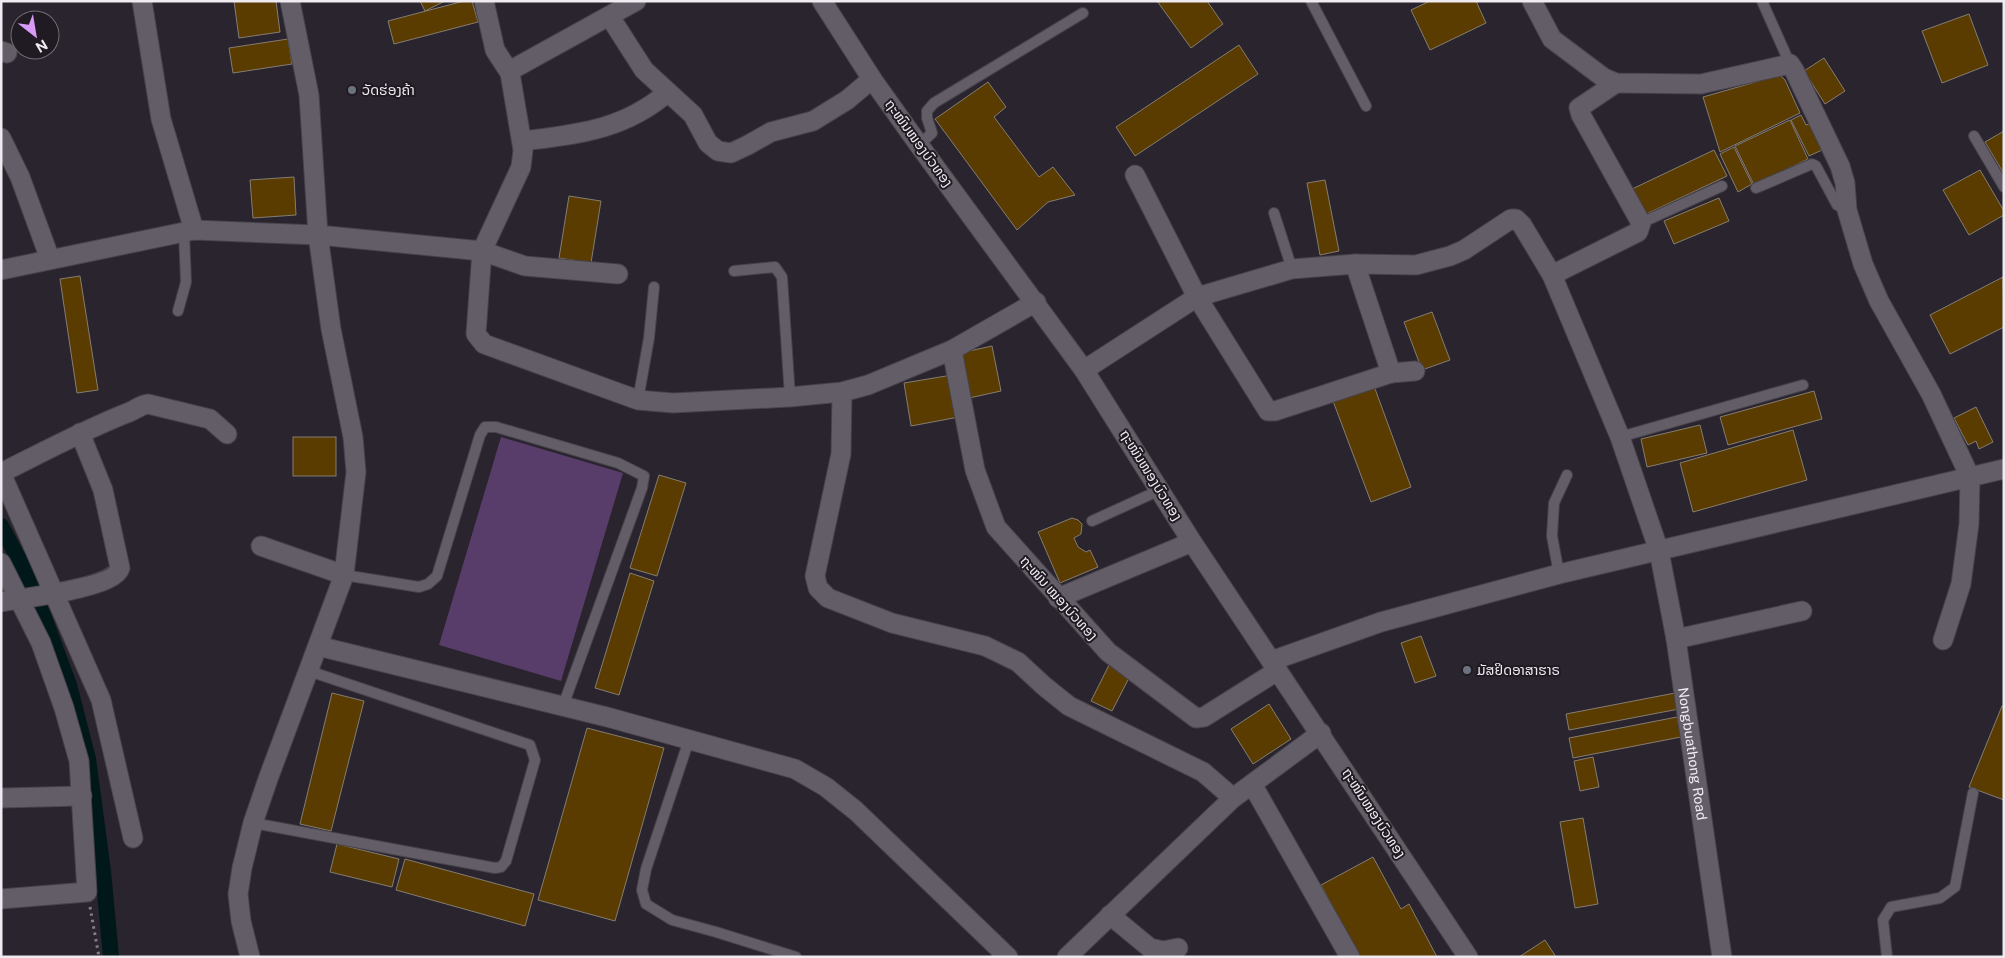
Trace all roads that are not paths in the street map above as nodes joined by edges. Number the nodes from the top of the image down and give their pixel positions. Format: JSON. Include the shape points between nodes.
{"nodes":[{"id":1,"x":142,"y":1,"type":"edge"},
{"id":2,"x":290,"y":1,"type":"edge"},
{"id":3,"x":484,"y":1,"type":"edge"},
{"id":4,"x":636,"y":1,"type":"edge"},
{"id":5,"x":822,"y":1,"type":"edge"},
{"id":6,"x":1311,"y":1,"type":"edge"},
{"id":7,"x":1532,"y":1,"type":"edge"},
{"id":8,"x":1762,"y":1,"type":"edge"},
{"id":9,"x":1083,"y":13,"type":"dead end"},
{"id":10,"x":610,"y":17,"type":"junction"},
{"id":11,"x":1790,"y":64,"type":"junction"},
{"id":12,"x":510,"y":73,"type":"junction"},
{"id":13,"x":872,"y":79,"type":"junction"},
{"id":14,"x":1616,"y":83,"type":"junction"},
{"id":15,"x":668,"y":92,"type":"junction"},
{"id":16,"x":1366,"y":106,"type":"dead end"},
{"id":17,"x":1974,"y":136,"type":"dead end"},
{"id":18,"x":1,"y":138,"type":"edge"},
{"id":19,"x":523,"y":141,"type":"junction"},
{"id":20,"x":919,"y":145,"type":"junction"},
{"id":21,"x":1135,"y":175,"type":"dead end"},
{"id":22,"x":1722,"y":186,"type":"dead end"},
{"id":23,"x":1756,"y":188,"type":"dead end"},
{"id":24,"x":2004,"y":188,"type":"edge"},
{"id":25,"x":1847,"y":210,"type":"junction"},
{"id":26,"x":1274,"y":213,"type":"dead end"},
{"id":27,"x":1641,"y":223,"type":"junction"},
{"id":28,"x":189,"y":231,"type":"junction"},
{"id":29,"x":318,"y":235,"type":"junction"},
{"id":30,"x":482,"y":251,"type":"junction"},
{"id":31,"x":50,"y":259,"type":"junction"},
{"id":32,"x":1355,"y":264,"type":"junction"},
{"id":33,"x":1292,"y":269,"type":"junction"},
{"id":34,"x":1,"y":270,"type":"edge"},
{"id":35,"x":734,"y":271,"type":"dead end"},
{"id":36,"x":618,"y":274,"type":"dead end"},
{"id":37,"x":1552,"y":275,"type":"junction"},
{"id":38,"x":654,"y":288,"type":"dead end"},
{"id":39,"x":1197,"y":297,"type":"junction"},
{"id":40,"x":1036,"y":302,"type":"junction"},
{"id":41,"x":178,"y":311,"type":"dead end"},
{"id":42,"x":952,"y":350,"type":"junction"},
{"id":43,"x":1084,"y":370,"type":"junction"},
{"id":44,"x":1415,"y":371,"type":"dead end"},
{"id":45,"x":1391,"y":373,"type":"junction"},
{"id":46,"x":1803,"y":385,"type":"dead end"},
{"id":47,"x":842,"y":392,"type":"junction"},
{"id":48,"x":790,"y":397,"type":"junction"},
{"id":49,"x":638,"y":400,"type":"junction"},
{"id":50,"x":80,"y":433,"type":"junction"},
{"id":51,"x":227,"y":434,"type":"dead end"},
{"id":52,"x":1620,"y":437,"type":"junction"},
{"id":53,"x":2004,"y":470,"type":"edge"},
{"id":54,"x":1,"y":473,"type":"edge"},
{"id":55,"x":1567,"y":475,"type":"dead end"},
{"id":56,"x":1970,"y":477,"type":"junction"},
{"id":57,"x":1160,"y":490,"type":"junction"},
{"id":58,"x":1092,"y":521,"type":"dead end"},
{"id":59,"x":1192,"y":542,"type":"junction"},
{"id":60,"x":261,"y":546,"type":"dead end"},
{"id":61,"x":1659,"y":551,"type":"junction"},
{"id":62,"x":1,"y":563,"type":"edge"},
{"id":63,"x":1559,"y":574,"type":"junction"},
{"id":64,"x":344,"y":575,"type":"junction"},
{"id":65,"x":51,"y":595,"type":"junction"},
{"id":66,"x":1058,"y":598,"type":"junction"},
{"id":67,"x":16,"y":599,"type":"edge"},
{"id":68,"x":1802,"y":611,"type":"dead end"},
{"id":69,"x":1676,"y":640,"type":"junction"},
{"id":70,"x":1943,"y":640,"type":"dead end"},
{"id":71,"x":318,"y":646,"type":"junction"},
{"id":72,"x":1274,"y":666,"type":"junction"},
{"id":73,"x":309,"y":671,"type":"junction"},
{"id":74,"x":563,"y":706,"type":"junction"},
{"id":75,"x":1321,"y":734,"type":"junction"},
{"id":76,"x":689,"y":740,"type":"junction"},
{"id":77,"x":1252,"y":784,"type":"junction"},
{"id":78,"x":1973,"y":793,"type":"dead end"},
{"id":79,"x":82,"y":796,"type":"junction"},
{"id":80,"x":1,"y":798,"type":"edge"},
{"id":81,"x":1233,"y":798,"type":"junction"},
{"id":82,"x":253,"y":823,"type":"junction"},
{"id":83,"x":133,"y":838,"type":"dead end"},
{"id":84,"x":1,"y":899,"type":"edge"},
{"id":85,"x":1110,"y":915,"type":"junction"},
{"id":86,"x":1178,"y":948,"type":"dead end"},
{"id":87,"x":250,"y":957,"type":"edge"},
{"id":88,"x":796,"y":957,"type":"edge"},
{"id":89,"x":1008,"y":957,"type":"edge"},
{"id":90,"x":1067,"y":957,"type":"edge"},
{"id":91,"x":1350,"y":957,"type":"edge"},
{"id":92,"x":1468,"y":957,"type":"edge"},
{"id":93,"x":1722,"y":957,"type":"edge"},
{"id":94,"x":1886,"y":957,"type":"edge"}],
"edges":[{"from":1,"to":28,"type":"street","via":[[161,119]]},
{"from":2,"to":29,"type":"street","via":[[308,95]]},
{"from":3,"to":12,"type":"street","via":[[495,50]]},
{"from":4,"to":10,"type":"street"},
{"from":5,"to":13,"type":"street","name":"ຖະໜົນໜອງບົວທອງ"},
{"from":6,"to":16,"type":"lane"},
{"from":7,"to":14,"type":"street","via":[[1552,39],[1604,78]]},
{"from":8,"to":11,"type":"lane"},
{"from":9,"to":20,"type":"lane","via":[[934,103],[927,111],[932,133]]},
{"from":10,"to":12,"type":"street"},
{"from":10,"to":15,"type":"street","via":[[644,70]]},
{"from":11,"to":14,"type":"street","via":[[1701,84]]},
{"from":11,"to":25,"type":"street","via":[[1840,166]]},
{"from":12,"to":19,"type":"street"},
{"from":13,"to":15,"type":"street","via":[[813,121],[771,132],[731,153],[718,151],[708,143],[693,115]]},
{"from":13,"to":20,"type":"street","name":"ຖະໜົນໜອງບົວທອງ"},
{"from":14,"to":27,"type":"street","via":[[1579,108]]},
{"from":15,"to":19,"type":"street","via":[[654,104],[612,126]]},
{"from":17,"to":24,"type":"lane"},
{"from":18,"to":31,"type":"street","via":[[20,177]]},
{"from":19,"to":30,"type":"street","via":[[521,166]]},
{"from":20,"to":40,"type":"street","name":"ຖະໜົນໜອງບົວທອງ"},
{"from":21,"to":39,"type":"street"},
{"from":22,"to":27,"type":"lane"},
{"from":23,"to":25,"type":"lane","via":[[1812,164],[1837,204]]},
{"from":25,"to":56,"type":"street","via":[[1862,264],[1879,301],[1931,394]]},
{"from":26,"to":33,"type":"lane"},
{"from":27,"to":37,"type":"street","via":[[1638,232]]},
{"from":28,"to":29,"type":"street"},
{"from":28,"to":31,"type":"street"},
{"from":28,"to":41,"type":"lane","via":[[186,282]]},
{"from":29,"to":30,"type":"street"},
{"from":29,"to":64,"type":"street","via":[[331,329],[353,437],[356,472]]},
{"from":30,"to":36,"type":"street","via":[[525,266]]},
{"from":30,"to":49,"type":"street","via":[[476,334],[479,340]]},
{"from":31,"to":34,"type":"street"},
{"from":32,"to":33,"type":"street"},
{"from":32,"to":37,"type":"street","name":"Nongbuathong Road","via":[[1416,266],[1464,250],[1511,219],[1516,219]]},
{"from":32,"to":45,"type":"street"},
{"from":33,"to":39,"type":"street"},
{"from":35,"to":48,"type":"lane","via":[[775,267],[782,277]]},
{"from":37,"to":52,"type":"street","name":"Nongbuathong Road"},
{"from":38,"to":49,"type":"lane"},
{"from":39,"to":43,"type":"street"},
{"from":39,"to":45,"type":"street","via":[[1268,411]]},
{"from":40,"to":42,"type":"street"},
{"from":40,"to":43,"type":"street","name":"ຖະໜົນໜອງບົວທອງ"},
{"from":42,"to":47,"type":"street","via":[[868,385]]},
{"from":42,"to":66,"type":"street","name":"ຖະໜົນ ໝອງບົວທອງ","via":[[975,470],[996,527]]},
{"from":43,"to":57,"type":"street","name":"ຖະໜົນໜອງບົວທອງ"},
{"from":44,"to":45,"type":"street"},
{"from":46,"to":52,"type":"lane"},
{"from":47,"to":48,"type":"street"},
{"from":47,"to":81,"type":"street","via":[[841,454],[814,576],[818,588],[828,598],[892,623],[985,646],[1018,662],[1069,706],[1203,772]]},
{"from":48,"to":49,"type":"street","via":[[673,403]]},
{"from":50,"to":51,"type":"street","via":[[148,404],[210,420]]},
{"from":50,"to":54,"type":"street"},
{"from":50,"to":65,"type":"street","via":[[103,490],[120,568],[111,578]]},
{"from":52,"to":61,"type":"street","name":"Nongbuathong Road"},
{"from":53,"to":56,"type":"street"},
{"from":54,"to":65,"type":"street"},
{"from":55,"to":63,"type":"lane","via":[[1554,503],[1552,536]]},
{"from":56,"to":61,"type":"street"},
{"from":56,"to":70,"type":"street","via":[[1969,524],[1961,584]]},
{"from":57,"to":58,"type":"lane"},
{"from":57,"to":59,"type":"street","name":"ຖະໜົນໜອງບົວທອງ"},
{"from":59,"to":66,"type":"street"},
{"from":59,"to":72,"type":"street","name":"ຖະໜົນໜອງບົວທອງ"},
{"from":60,"to":64,"type":"street"},
{"from":61,"to":63,"type":"street"},
{"from":61,"to":69,"type":"street","name":"Nongbuathong Road"},
{"from":62,"to":67,"type":"street"},
{"from":63,"to":72,"type":"street","via":[[1381,622]]},
{"from":64,"to":71,"type":"street"},
{"from":64,"to":74,"type":"lane","via":[[419,587],[437,576],[480,434],[485,427],[496,427],[618,463],[638,472],[644,476],[642,488]]},
{"from":65,"to":67,"type":"street"},
{"from":65,"to":83,"type":"street","via":[[101,700]]},
{"from":66,"to":72,"type":"street","name":"ຖະໜົນ ໝອງບົວທອງ","via":[[1108,652],[1196,718],[1204,717]]},
{"from":67,"to":79,"type":"street","via":[[41,643],[64,708],[79,760]]},
{"from":68,"to":69,"type":"street"},
{"from":69,"to":93,"type":"street","name":"Nongbuathong Road"},
{"from":71,"to":73,"type":"street"},
{"from":71,"to":74,"type":"street"},
{"from":72,"to":75,"type":"street","name":"ຖະໜົນໜອງບົວທອງ"},
{"from":73,"to":82,"type":"street"},
{"from":73,"to":82,"type":"lane","via":[[530,746],[535,760],[506,861],[495,868]]},
{"from":74,"to":76,"type":"street"},
{"from":75,"to":77,"type":"street"},
{"from":75,"to":92,"type":"street","name":"ຖະໜົນໜອງບົວທອງ"},
{"from":76,"to":88,"type":"lane","via":[[646,870],[642,890],[646,904],[672,920]]},
{"from":76,"to":89,"type":"street","via":[[795,770],[826,787],[856,811]]},
{"from":77,"to":81,"type":"street"},
{"from":77,"to":91,"type":"street"},
{"from":78,"to":94,"type":"lane","via":[[1955,887],[1940,898],[1891,907],[1883,920]]},
{"from":79,"to":80,"type":"street"},
{"from":79,"to":84,"type":"street","via":[[88,892]]},
{"from":81,"to":85,"type":"street"},
{"from":82,"to":87,"type":"street","via":[[238,894]]},
{"from":85,"to":86,"type":"street","via":[[1150,948],[1163,951]]},
{"from":85,"to":90,"type":"street"}]}
